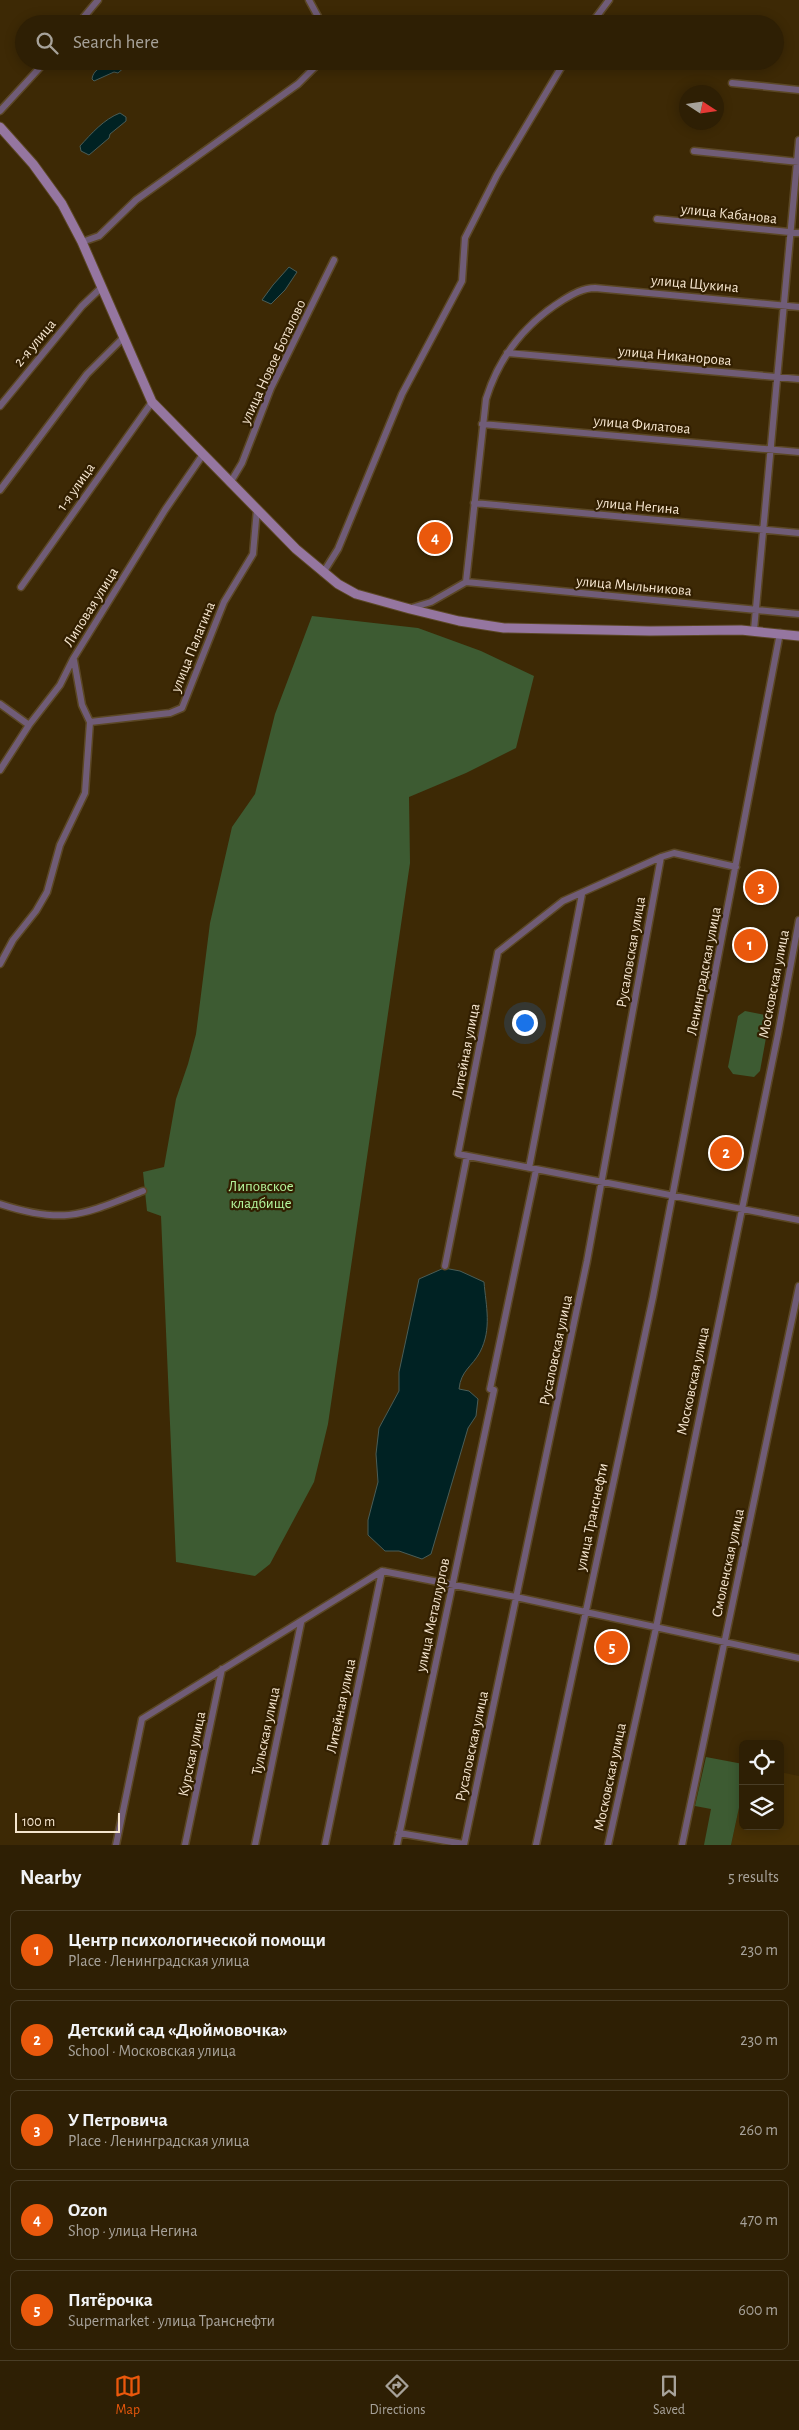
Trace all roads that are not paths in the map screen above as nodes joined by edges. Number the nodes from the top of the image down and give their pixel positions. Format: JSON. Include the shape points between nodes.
{"nodes":[{"id":1,"x":98,"y":0,"type":"edge"},
{"id":2,"x":309,"y":0,"type":"edge"},
{"id":3,"x":609,"y":0,"type":"edge"},
{"id":4,"x":86,"y":15,"type":"edge"},
{"id":5,"x":317,"y":15,"type":"edge"},
{"id":6,"x":598,"y":15,"type":"edge"},
{"id":7,"x":38,"y":70,"type":"edge"},
{"id":8,"x":312,"y":70,"type":"edge"},
{"id":9,"x":560,"y":70,"type":"edge"},
{"id":10,"x":732,"y":83,"type":"dead end"},
{"id":11,"x":799,"y":90,"type":"edge"},
{"id":12,"x":0,"y":111,"type":"edge"},
{"id":13,"x":0,"y":127,"type":"edge"},
{"id":14,"x":799,"y":140,"type":"edge"},
{"id":15,"x":694,"y":151,"type":"dead end"},
{"id":16,"x":798,"y":162,"type":"edge"},
{"id":17,"x":657,"y":219,"type":"dead end"},
{"id":18,"x":791,"y":232,"type":"junction"},
{"id":19,"x":799,"y":233,"type":"edge"},
{"id":20,"x":82,"y":242,"type":"junction"},
{"id":21,"x":334,"y":260,"type":"dead end"},
{"id":22,"x":102,"y":287,"type":"junction"},
{"id":23,"x":785,"y":305,"type":"junction"},
{"id":24,"x":799,"y":307,"type":"edge"},
{"id":25,"x":123,"y":338,"type":"junction"},
{"id":26,"x":507,"y":353,"type":"junction"},
{"id":27,"x":778,"y":378,"type":"junction"},
{"id":28,"x":799,"y":379,"type":"edge"},
{"id":29,"x":152,"y":402,"type":"junction"},
{"id":30,"x":0,"y":406,"type":"edge"},
{"id":31,"x":482,"y":424,"type":"junction"},
{"id":32,"x":771,"y":449,"type":"junction"},
{"id":33,"x":799,"y":452,"type":"edge"},
{"id":34,"x":202,"y":456,"type":"junction"},
{"id":35,"x":230,"y":483,"type":"junction"},
{"id":36,"x":0,"y":490,"type":"edge"},
{"id":37,"x":474,"y":503,"type":"junction"},
{"id":38,"x":257,"y":510,"type":"junction"},
{"id":39,"x":763,"y":530,"type":"junction"},
{"id":40,"x":799,"y":533,"type":"edge"},
{"id":41,"x":324,"y":573,"type":"junction"},
{"id":42,"x":466,"y":582,"type":"junction"},
{"id":43,"x":21,"y":587,"type":"dead end"},
{"id":44,"x":431,"y":602,"type":"junction"},
{"id":45,"x":410,"y":608,"type":"junction"},
{"id":46,"x":756,"y":609,"type":"junction"},
{"id":47,"x":430,"y":614,"type":"junction"},
{"id":48,"x":799,"y":614,"type":"edge"},
{"id":49,"x":754,"y":630,"type":"junction"},
{"id":50,"x":780,"y":633,"type":"junction"},
{"id":51,"x":799,"y":636,"type":"edge"},
{"id":52,"x":73,"y":658,"type":"junction"},
{"id":53,"x":0,"y":704,"type":"edge"},
{"id":54,"x":90,"y":722,"type":"junction"},
{"id":55,"x":29,"y":725,"type":"junction"},
{"id":56,"x":0,"y":770,"type":"edge"},
{"id":57,"x":662,"y":857,"type":"junction"},
{"id":58,"x":736,"y":867,"type":"junction"},
{"id":59,"x":582,"y":894,"type":"junction"},
{"id":60,"x":799,"y":920,"type":"edge"},
{"id":61,"x":0,"y":964,"type":"edge"},
{"id":62,"x":468,"y":1156,"type":"junction"},
{"id":63,"x":532,"y":1169,"type":"junction"},
{"id":64,"x":601,"y":1183,"type":"junction"},
{"id":65,"x":144,"y":1191,"type":"dead end"},
{"id":66,"x":673,"y":1195,"type":"junction"},
{"id":67,"x":0,"y":1204,"type":"edge"},
{"id":68,"x":742,"y":1209,"type":"junction"},
{"id":69,"x":799,"y":1220,"type":"edge"},
{"id":70,"x":445,"y":1266,"type":"dead end"},
{"id":71,"x":799,"y":1286,"type":"edge"},
{"id":72,"x":382,"y":1572,"type":"junction"},
{"id":73,"x":452,"y":1586,"type":"junction"},
{"id":74,"x":516,"y":1597,"type":"junction"},
{"id":75,"x":585,"y":1612,"type":"junction"},
{"id":76,"x":301,"y":1622,"type":"junction"},
{"id":77,"x":656,"y":1628,"type":"junction"},
{"id":78,"x":725,"y":1641,"type":"junction"},
{"id":79,"x":799,"y":1658,"type":"edge"},
{"id":80,"x":222,"y":1669,"type":"junction"},
{"id":81,"x":399,"y":1833,"type":"junction"},
{"id":82,"x":116,"y":1845,"type":"edge"},
{"id":83,"x":185,"y":1845,"type":"edge"},
{"id":84,"x":255,"y":1845,"type":"edge"},
{"id":85,"x":325,"y":1845,"type":"edge"},
{"id":86,"x":396,"y":1845,"type":"edge"},
{"id":87,"x":464,"y":1845,"type":"edge"},
{"id":88,"x":536,"y":1845,"type":"edge"},
{"id":89,"x":608,"y":1845,"type":"edge"},
{"id":90,"x":682,"y":1845,"type":"edge"}],
"edges":[{"from":1,"to":4,"type":"street"},
{"from":2,"to":5,"type":"street"},
{"from":3,"to":6,"type":"street"},
{"from":7,"to":12,"type":"street"},
{"from":8,"to":20,"type":"street","via":[[298,84],[136,200],[99,236]]},
{"from":9,"to":41,"type":"street","via":[[473,221],[463,244],[462,281],[413,370],[332,561]]},
{"from":10,"to":11,"type":"street"},
{"from":13,"to":20,"type":"street","via":[[50,186]]},
{"from":14,"to":16,"type":"street"},
{"from":15,"to":16,"type":"street"},
{"from":16,"to":18,"type":"street"},
{"from":17,"to":18,"type":"street","name":"улица Кабанова"},
{"from":18,"to":19,"type":"street","name":"улица Кабанова"},
{"from":18,"to":23,"type":"street"},
{"from":20,"to":22,"type":"street"},
{"from":21,"to":35,"type":"street","name":"улица Новое Боталово","via":[[271,388],[242,463]]},
{"from":22,"to":25,"type":"street"},
{"from":22,"to":30,"type":"street","name":"2-я улица","via":[[89,297]]},
{"from":23,"to":24,"type":"street","name":"улица Щукина"},
{"from":23,"to":26,"type":"street","name":"улица Щукина","via":[[588,288],[539,316]]},
{"from":23,"to":27,"type":"street"},
{"from":25,"to":29,"type":"street"},
{"from":25,"to":36,"type":"street","via":[[87,374]]},
{"from":26,"to":27,"type":"street","name":"улица Никанорова"},
{"from":26,"to":31,"type":"street","via":[[489,389]]},
{"from":27,"to":28,"type":"street","name":"улица Никанорова"},
{"from":27,"to":32,"type":"street"},
{"from":29,"to":34,"type":"street"},
{"from":29,"to":43,"type":"street","name":"1-я улица"},
{"from":31,"to":32,"type":"street","name":"улица Филатова"},
{"from":31,"to":37,"type":"street"},
{"from":32,"to":33,"type":"street","name":"улица Филатова"},
{"from":32,"to":39,"type":"street"},
{"from":34,"to":35,"type":"street"},
{"from":34,"to":52,"type":"street","name":"Липовая улица"},
{"from":35,"to":38,"type":"street"},
{"from":37,"to":39,"type":"street","name":"улица Негина"},
{"from":37,"to":42,"type":"street"},
{"from":38,"to":41,"type":"street"},
{"from":38,"to":54,"type":"street","name":"улица Палагина","via":[[253,554],[224,602],[182,708],[170,713]]},
{"from":39,"to":40,"type":"street","name":"улица Негина"},
{"from":39,"to":46,"type":"street"},
{"from":41,"to":45,"type":"street","via":[[356,594]]},
{"from":42,"to":44,"type":"street"},
{"from":42,"to":46,"type":"street","name":"улица Мыльникова"},
{"from":44,"to":45,"type":"street"},
{"from":44,"to":47,"type":"street"},
{"from":45,"to":47,"type":"street"},
{"from":46,"to":48,"type":"street","name":"улица Мыльникова"},
{"from":46,"to":49,"type":"street"},
{"from":47,"to":49,"type":"street","via":[[479,625],[529,629]]},
{"from":49,"to":50,"type":"street"},
{"from":50,"to":51,"type":"street"},
{"from":50,"to":58,"type":"street","name":"Ленинградская улица"},
{"from":52,"to":54,"type":"street","via":[[82,705]]},
{"from":52,"to":55,"type":"street","name":"Липовая улица","via":[[60,684]]},
{"from":53,"to":55,"type":"street"},
{"from":54,"to":61,"type":"street","via":[[86,793],[60,844],[47,892]]},
{"from":55,"to":56,"type":"street","name":"Липовая улица"},
{"from":57,"to":58,"type":"street","via":[[674,853]]},
{"from":57,"to":59,"type":"street"},
{"from":57,"to":64,"type":"street","name":"Русаловская улица"},
{"from":58,"to":66,"type":"street","name":"Ленинградская улица"},
{"from":59,"to":62,"type":"street","name":"Литейная улица","via":[[563,901],[498,952],[458,1154]]},
{"from":59,"to":63,"type":"street","name":"улица Металлургов"},
{"from":60,"to":68,"type":"street","name":"Московская улица"},
{"from":62,"to":63,"type":"street"},
{"from":62,"to":70,"type":"street"},
{"from":63,"to":64,"type":"street"},
{"from":63,"to":73,"type":"street","name":"улица Металлургов"},
{"from":64,"to":66,"type":"street"},
{"from":64,"to":74,"type":"street","name":"Русаловская улица"},
{"from":65,"to":67,"type":"street","via":[[84,1214],[63,1217],[33,1214]]},
{"from":66,"to":68,"type":"street"},
{"from":66,"to":75,"type":"street","name":"улица Транснефти"},
{"from":68,"to":69,"type":"street"},
{"from":68,"to":77,"type":"street","name":"Московская улица"},
{"from":71,"to":78,"type":"street","name":"Смоленская улица"},
{"from":72,"to":73,"type":"street"},
{"from":72,"to":76,"type":"street"},
{"from":72,"to":85,"type":"street","name":"Литейная улица"},
{"from":73,"to":74,"type":"street"},
{"from":73,"to":81,"type":"street","name":"улица Металлургов"},
{"from":74,"to":75,"type":"street"},
{"from":74,"to":87,"type":"street","name":"Русаловская улица"},
{"from":75,"to":77,"type":"street"},
{"from":75,"to":88,"type":"street","name":"улица Транснефти"},
{"from":76,"to":80,"type":"street"},
{"from":76,"to":84,"type":"street","name":"Тульская улица"},
{"from":77,"to":78,"type":"street"},
{"from":77,"to":89,"type":"street","name":"Московская улица"},
{"from":78,"to":79,"type":"street"},
{"from":78,"to":90,"type":"street","name":"Смоленская улица"},
{"from":80,"to":82,"type":"street","via":[[142,1719]]},
{"from":80,"to":83,"type":"street","name":"Курская улица"},
{"from":81,"to":86,"type":"street","name":"улица Металлургов"},
{"from":81,"to":87,"type":"street"}]}
